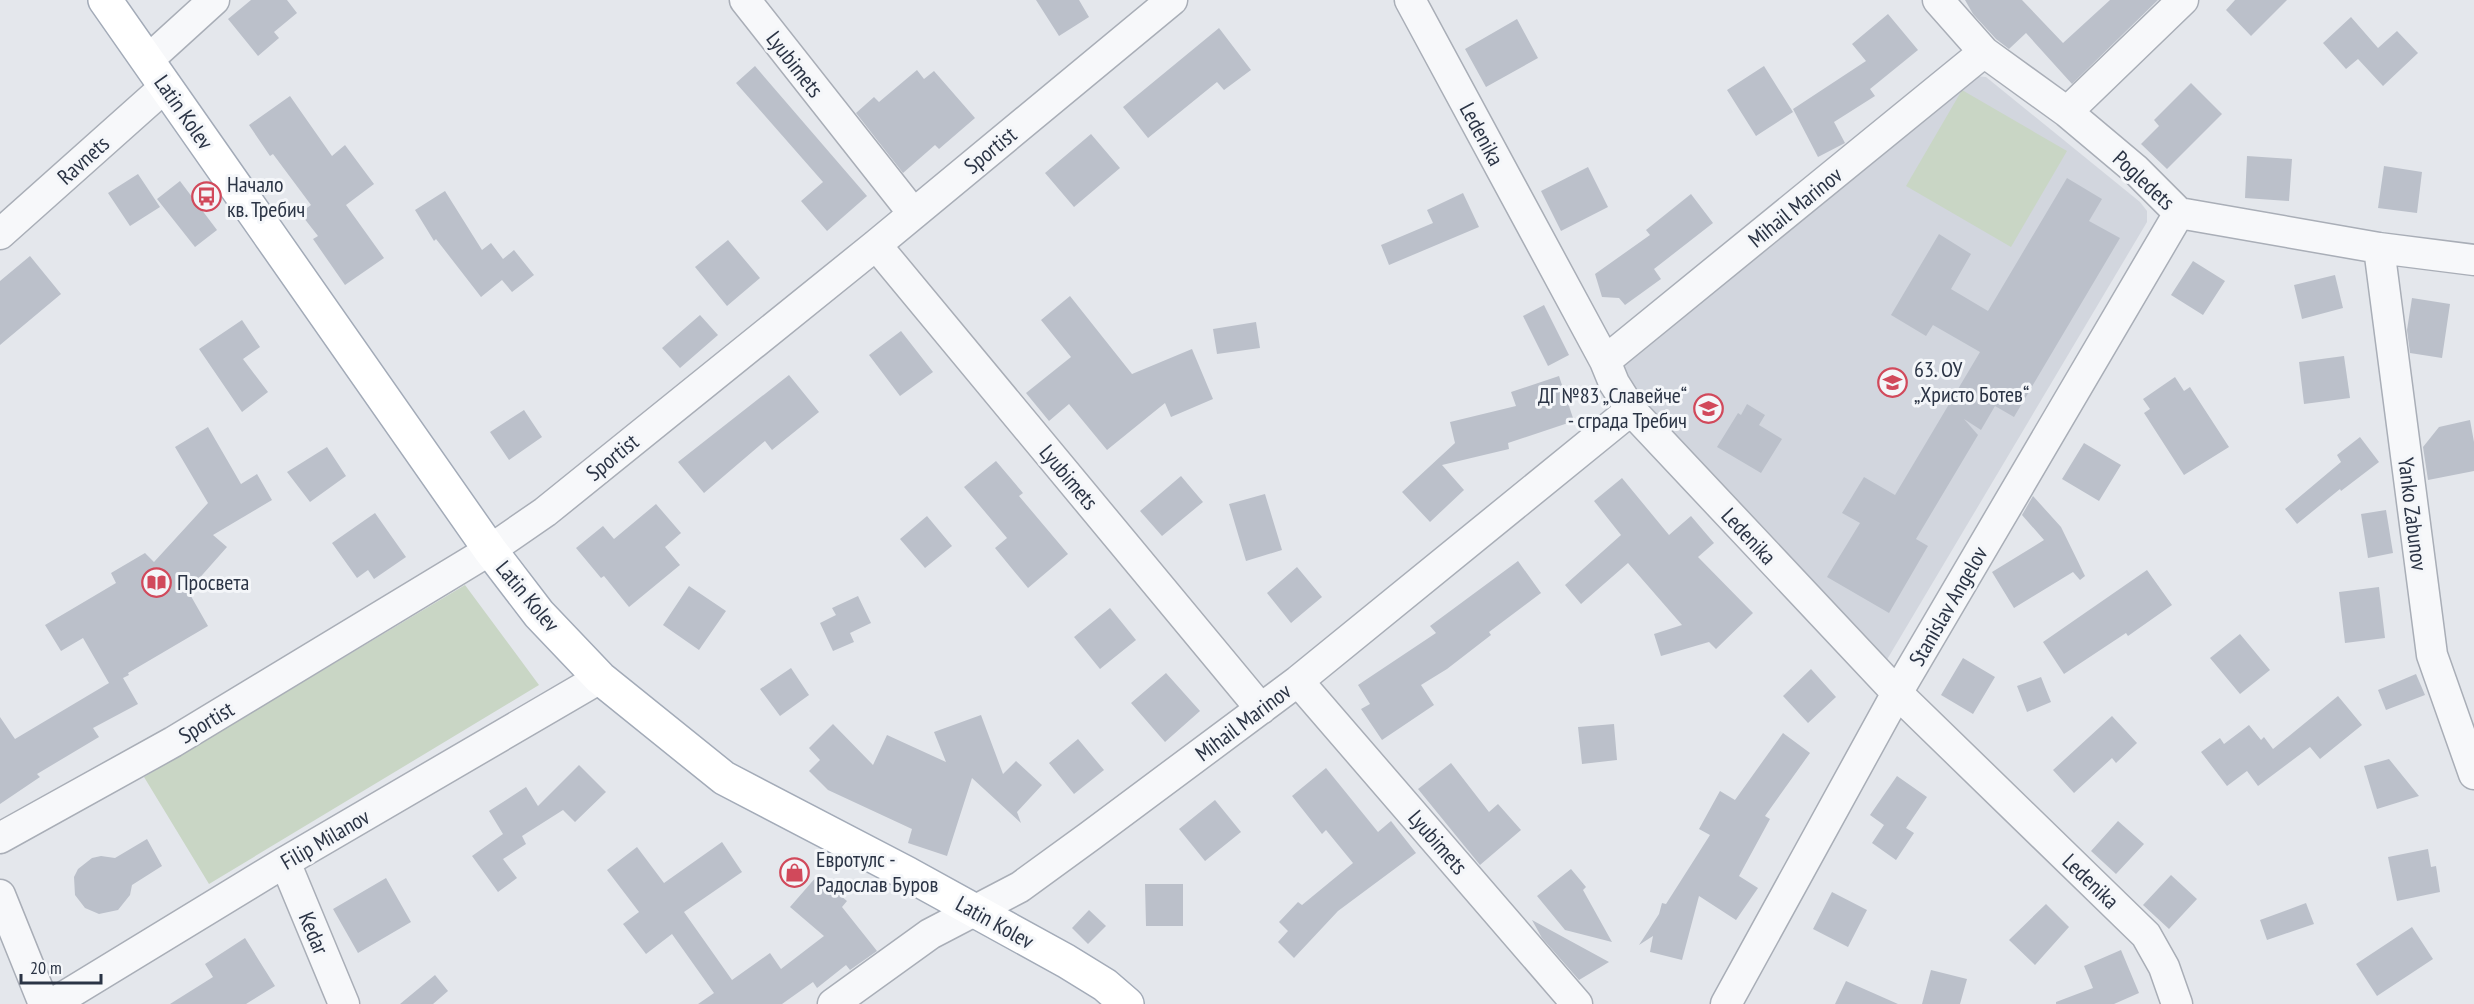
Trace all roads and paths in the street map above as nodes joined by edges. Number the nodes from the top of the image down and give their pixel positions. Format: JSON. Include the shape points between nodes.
{"nodes":[{"id":1,"x":105,"y":0,"type":"edge"},
{"id":2,"x":214,"y":0,"type":"edge"},
{"id":3,"x":745,"y":0,"type":"edge"},
{"id":4,"x":1172,"y":0,"type":"edge"},
{"id":5,"x":1410,"y":0,"type":"edge"},
{"id":6,"x":1938,"y":0,"type":"edge"},
{"id":7,"x":2183,"y":0,"type":"edge"},
{"id":8,"x":1984,"y":52,"type":"junction"},
{"id":9,"x":148,"y":60,"type":"junction"},
{"id":10,"x":166,"y":86,"type":"junction"},
{"id":11,"x":2067,"y":112,"type":"junction"},
{"id":12,"x":914,"y":213,"type":"junction"},
{"id":13,"x":2179,"y":213,"type":"junction"},
{"id":14,"x":0,"y":234,"type":"edge"},
{"id":15,"x":876,"y":245,"type":"junction"},
{"id":16,"x":2379,"y":248,"type":"junction"},
{"id":17,"x":2474,"y":260,"type":"edge"},
{"id":18,"x":1605,"y":361,"type":"junction"},
{"id":19,"x":1631,"y":410,"type":"junction"},
{"id":20,"x":490,"y":550,"type":"junction"},
{"id":21,"x":600,"y":678,"type":"junction"},
{"id":22,"x":1298,"y":681,"type":"junction"},
{"id":23,"x":1896,"y":693,"type":"junction"},
{"id":24,"x":1261,"y":709,"type":"junction"},
{"id":25,"x":2474,"y":774,"type":"edge"},
{"id":26,"x":0,"y":838,"type":"edge"},
{"id":27,"x":285,"y":862,"type":"junction"},
{"id":28,"x":0,"y":895,"type":"edge"},
{"id":29,"x":975,"y":910,"type":"junction"},
{"id":30,"x":44,"y":1004,"type":"edge"},
{"id":31,"x":52,"y":1004,"type":"edge"},
{"id":32,"x":344,"y":1004,"type":"edge"},
{"id":33,"x":833,"y":1004,"type":"edge"},
{"id":34,"x":1127,"y":1004,"type":"edge"},
{"id":35,"x":1577,"y":1004,"type":"edge"},
{"id":36,"x":1726,"y":1004,"type":"edge"},
{"id":37,"x":2177,"y":1004,"type":"edge"}],
"edges":[{"from":1,"to":9,"type":"main road","name":"Latin Kolev"},
{"from":2,"to":9,"type":"street"},
{"from":3,"to":12,"type":"street","name":"Lyubimets"},
{"from":4,"to":12,"type":"street","name":"Sportist"},
{"from":5,"to":18,"type":"street","name":"Ledenika"},
{"from":6,"to":8,"type":"street","name":"Pogledets"},
{"from":7,"to":11,"type":"street"},
{"from":8,"to":11,"type":"street","name":"Pogledets"},
{"from":8,"to":18,"type":"street","name":"Mihail Marinov"},
{"from":9,"to":10,"type":"main road","name":"Latin Kolev"},
{"from":10,"to":14,"type":"street","name":"Ravnets"},
{"from":10,"to":20,"type":"main road","name":"Latin Kolev"},
{"from":11,"to":13,"type":"street","name":"Pogledets","via":[[2136,170]]},
{"from":12,"to":15,"type":"street","name":"Sportist"},
{"from":13,"to":16,"type":"street","name":"Pogledets"},
{"from":13,"to":23,"type":"street","name":"Stanislav Angelov"},
{"from":15,"to":20,"type":"street","name":"Sportist","via":[[545,512]]},
{"from":15,"to":24,"type":"street","name":"Lyubimets"},
{"from":16,"to":17,"type":"street","name":"Pogledets"},
{"from":16,"to":25,"type":"street","name":"Yanko Zabunov","via":[[2432,655]]},
{"from":18,"to":19,"type":"street","name":"Ledenika"},
{"from":19,"to":22,"type":"street","name":"Mihail Marinov"},
{"from":19,"to":23,"type":"street","name":"Ledenika"},
{"from":20,"to":21,"type":"main road","name":"Latin Kolev","via":[[539,614]]},
{"from":20,"to":26,"type":"street","name":"Sportist","via":[[172,742]]},
{"from":21,"to":27,"type":"street","name":"Filip Milanov"},
{"from":21,"to":29,"type":"main road","name":"Latin Kolev","via":[[724,778]]},
{"from":22,"to":24,"type":"street","name":"Mihail Marinov"},
{"from":22,"to":35,"type":"street","name":"Lyubimets"},
{"from":23,"to":36,"type":"street","name":"Stanislav Angelov"},
{"from":23,"to":37,"type":"street","name":"Ledenika","via":[[2146,935],[2164,967]]},
{"from":24,"to":29,"type":"street","name":"Mihail Marinov","via":[[1020,887]]},
{"from":27,"to":31,"type":"street","name":"Filip Milanov"},
{"from":27,"to":32,"type":"street","name":"Kedar"},
{"from":28,"to":30,"type":"street"},
{"from":29,"to":33,"type":"street","name":"Mihail Marinov","via":[[930,934]]},
{"from":29,"to":34,"type":"main road","name":"Latin Kolev","via":[[1105,985]]}]}
